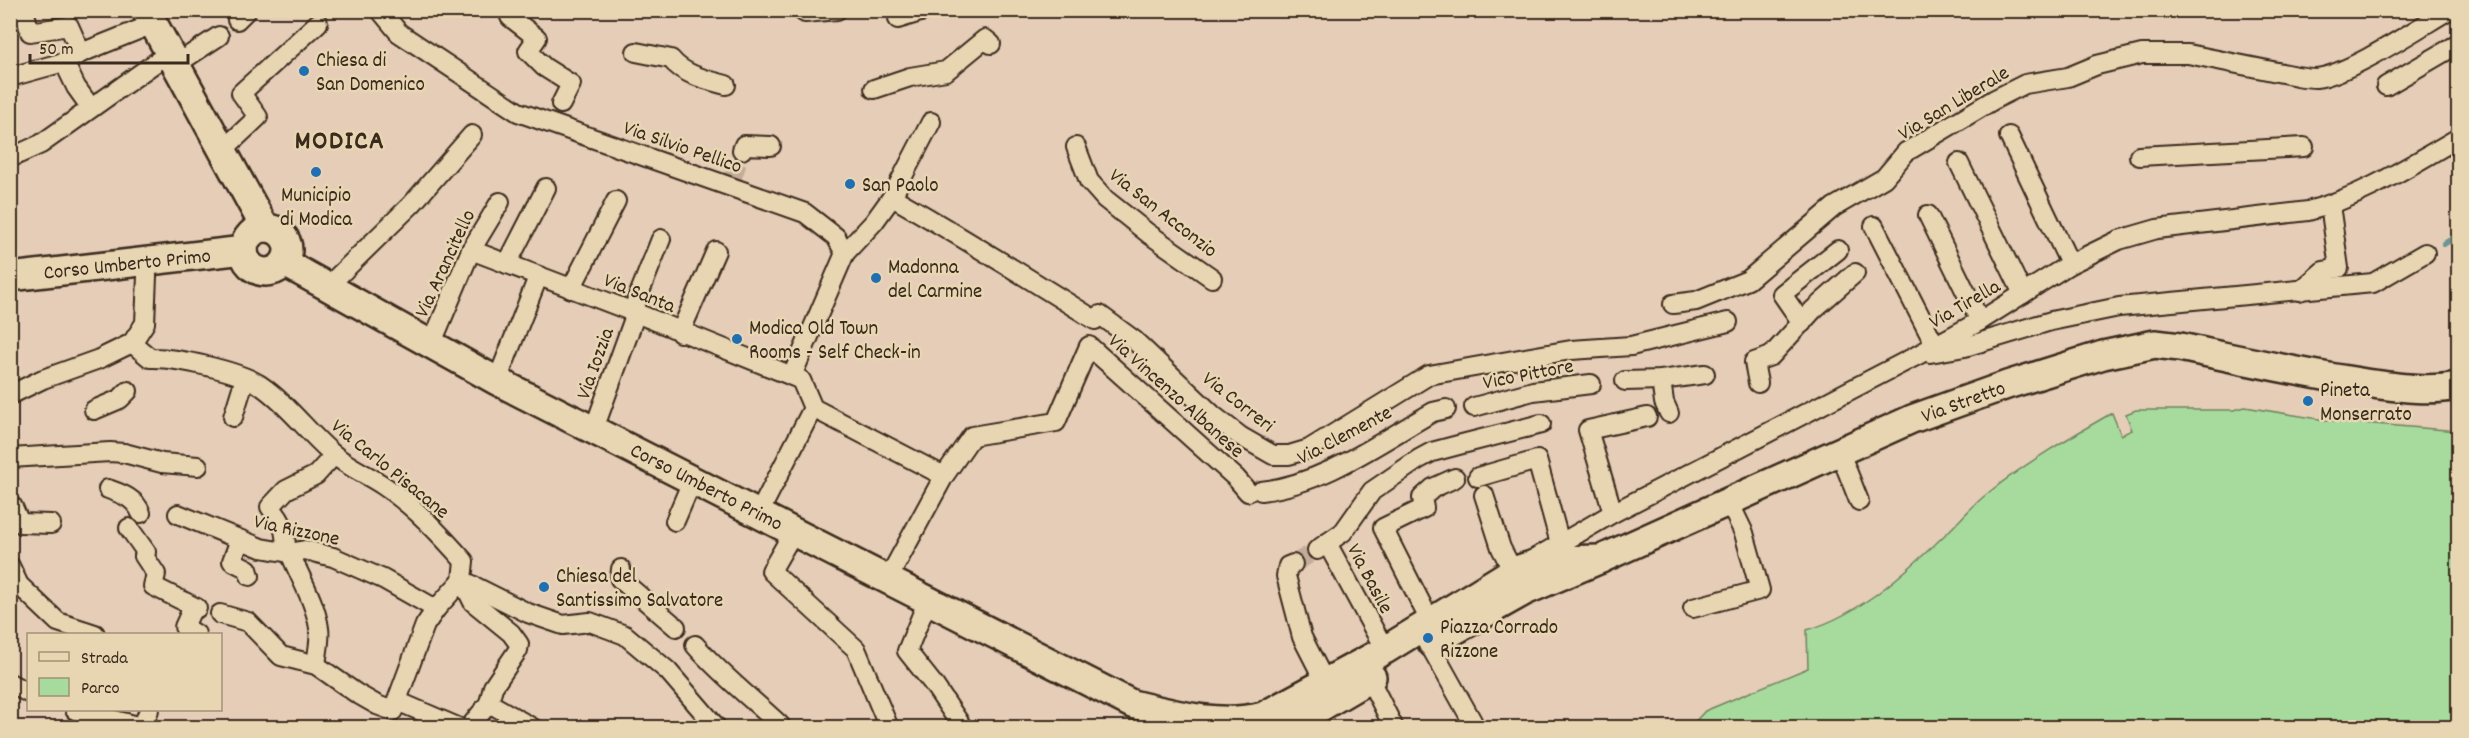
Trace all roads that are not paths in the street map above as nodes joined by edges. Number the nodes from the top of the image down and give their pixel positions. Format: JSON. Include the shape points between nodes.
{"nodes":[{"id":1,"x":24,"y":10,"type":"edge"},
{"id":2,"x":381,"y":10,"type":"edge"},
{"id":3,"x":801,"y":10,"type":"edge"},
{"id":4,"x":837,"y":10,"type":"edge"},
{"id":5,"x":927,"y":10,"type":"edge"},
{"id":6,"x":2449,"y":10,"type":"edge"},
{"id":7,"x":149,"y":14,"type":"edge"},
{"id":8,"x":510,"y":17,"type":"dead end"},
{"id":9,"x":897,"y":19,"type":"dead end"},
{"id":10,"x":318,"y":23,"type":"dead end"},
{"id":11,"x":219,"y":36,"type":"dead end"},
{"id":12,"x":991,"y":44,"type":"dead end"},
{"id":13,"x":2458,"y":44,"type":"edge"},
{"id":14,"x":636,"y":52,"type":"dead end"},
{"id":15,"x":81,"y":53,"type":"junction"},
{"id":16,"x":172,"y":60,"type":"junction"},
{"id":17,"x":64,"y":62,"type":"junction"},
{"id":18,"x":10,"y":77,"type":"edge"},
{"id":19,"x":726,"y":85,"type":"dead end"},
{"id":20,"x":2386,"y":86,"type":"dead end"},
{"id":21,"x":874,"y":89,"type":"dead end"},
{"id":22,"x":91,"y":108,"type":"junction"},
{"id":23,"x":556,"y":116,"type":"junction"},
{"id":24,"x":931,"y":123,"type":"dead end"},
{"id":25,"x":472,"y":135,"type":"dead end"},
{"id":26,"x":2009,"y":136,"type":"dead end"},
{"id":27,"x":2458,"y":138,"type":"edge"},
{"id":28,"x":771,"y":146,"type":"dead end"},
{"id":29,"x":1076,"y":147,"type":"dead end"},
{"id":30,"x":2304,"y":147,"type":"dead end"},
{"id":31,"x":224,"y":149,"type":"junction"},
{"id":32,"x":742,"y":150,"type":"dead end"},
{"id":33,"x":2139,"y":156,"type":"dead end"},
{"id":34,"x":10,"y":158,"type":"edge"},
{"id":35,"x":1959,"y":163,"type":"dead end"},
{"id":36,"x":546,"y":188,"type":"dead end"},
{"id":37,"x":892,"y":197,"type":"junction"},
{"id":38,"x":616,"y":201,"type":"dead end"},
{"id":39,"x":500,"y":202,"type":"dead end"},
{"id":40,"x":2330,"y":206,"type":"junction"},
{"id":41,"x":1928,"y":215,"type":"dead end"},
{"id":42,"x":1874,"y":226,"type":"dead end"},
{"id":43,"x":265,"y":228,"type":"junction"},
{"id":44,"x":661,"y":239,"type":"dead end"},
{"id":45,"x":244,"y":250,"type":"junction"},
{"id":46,"x":471,"y":250,"type":"junction"},
{"id":47,"x":1838,"y":250,"type":"dead end"},
{"id":48,"x":716,"y":251,"type":"dead end"},
{"id":49,"x":845,"y":253,"type":"junction"},
{"id":50,"x":2425,"y":253,"type":"dead end"},
{"id":51,"x":145,"y":260,"type":"junction"},
{"id":52,"x":285,"y":263,"type":"junction"},
{"id":53,"x":507,"y":264,"type":"junction"},
{"id":54,"x":2070,"y":264,"type":"junction"},
{"id":55,"x":1855,"y":273,"type":"dead end"},
{"id":56,"x":10,"y":277,"type":"edge"},
{"id":57,"x":538,"y":277,"type":"junction"},
{"id":58,"x":1212,"y":278,"type":"dead end"},
{"id":59,"x":327,"y":287,"type":"junction"},
{"id":60,"x":571,"y":289,"type":"junction"},
{"id":61,"x":2300,"y":291,"type":"junction"},
{"id":62,"x":2023,"y":294,"type":"junction"},
{"id":63,"x":1673,"y":304,"type":"dead end"},
{"id":64,"x":634,"y":312,"type":"junction"},
{"id":65,"x":1980,"y":321,"type":"junction"},
{"id":66,"x":1728,"y":322,"type":"dead end"},
{"id":67,"x":1802,"y":323,"type":"junction"},
{"id":68,"x":680,"y":333,"type":"junction"},
{"id":69,"x":132,"y":344,"type":"junction"},
{"id":70,"x":431,"y":345,"type":"junction"},
{"id":71,"x":1935,"y":345,"type":"junction"},
{"id":72,"x":1916,"y":356,"type":"junction"},
{"id":73,"x":1486,"y":364,"type":"junction"},
{"id":74,"x":1705,"y":374,"type":"dead end"},
{"id":75,"x":245,"y":378,"type":"junction"},
{"id":76,"x":796,"y":378,"type":"junction"},
{"id":77,"x":1661,"y":380,"type":"junction"},
{"id":78,"x":497,"y":381,"type":"junction"},
{"id":79,"x":1624,"y":381,"type":"dead end"},
{"id":80,"x":1758,"y":383,"type":"dead end"},
{"id":81,"x":1591,"y":384,"type":"dead end"},
{"id":82,"x":2458,"y":386,"type":"edge"},
{"id":83,"x":1388,"y":387,"type":"dead end"},
{"id":84,"x":128,"y":391,"type":"dead end"},
{"id":85,"x":10,"y":395,"type":"edge"},
{"id":86,"x":1474,"y":407,"type":"dead end"},
{"id":87,"x":813,"y":408,"type":"junction"},
{"id":88,"x":1446,"y":409,"type":"dead end"},
{"id":89,"x":94,"y":410,"type":"dead end"},
{"id":90,"x":1669,"y":413,"type":"dead end"},
{"id":91,"x":233,"y":417,"type":"dead end"},
{"id":92,"x":1647,"y":417,"type":"dead end"},
{"id":93,"x":1541,"y":424,"type":"dead end"},
{"id":94,"x":594,"y":429,"type":"junction"},
{"id":95,"x":1839,"y":450,"type":"junction"},
{"id":96,"x":334,"y":455,"type":"junction"},
{"id":97,"x":10,"y":458,"type":"edge"},
{"id":98,"x":198,"y":466,"type":"dead end"},
{"id":99,"x":949,"y":469,"type":"junction"},
{"id":100,"x":1478,"y":477,"type":"dead end"},
{"id":101,"x":1455,"y":478,"type":"dead end"},
{"id":102,"x":693,"y":479,"type":"junction"},
{"id":103,"x":108,"y":489,"type":"dead end"},
{"id":104,"x":1254,"y":492,"type":"joint"},
{"id":105,"x":1484,"y":495,"type":"dead end"},
{"id":106,"x":1859,"y":501,"type":"dead end"},
{"id":107,"x":1729,"y":502,"type":"junction"},
{"id":108,"x":10,"y":505,"type":"edge"},
{"id":109,"x":141,"y":513,"type":"dead end"},
{"id":110,"x":759,"y":513,"type":"junction"},
{"id":111,"x":1613,"y":513,"type":"junction"},
{"id":112,"x":178,"y":514,"type":"dead end"},
{"id":113,"x":675,"y":521,"type":"dead end"},
{"id":114,"x":51,"y":524,"type":"dead end"},
{"id":115,"x":129,"y":528,"type":"dead end"},
{"id":116,"x":794,"y":531,"type":"junction"},
{"id":117,"x":240,"y":540,"type":"junction"},
{"id":118,"x":1554,"y":552,"type":"junction"},
{"id":119,"x":288,"y":553,"type":"junction"},
{"id":120,"x":1601,"y":559,"type":"junction"},
{"id":121,"x":1291,"y":565,"type":"dead end"},
{"id":122,"x":10,"y":566,"type":"edge"},
{"id":123,"x":621,"y":569,"type":"dead end"},
{"id":124,"x":250,"y":576,"type":"dead end"},
{"id":125,"x":888,"y":579,"type":"junction"},
{"id":126,"x":462,"y":580,"type":"junction"},
{"id":127,"x":1519,"y":581,"type":"junction"},
{"id":128,"x":928,"y":600,"type":"junction"},
{"id":129,"x":1693,"y":608,"type":"dead end"},
{"id":130,"x":436,"y":609,"type":"junction"},
{"id":131,"x":220,"y":614,"type":"dead end"},
{"id":132,"x":1428,"y":624,"type":"junction"},
{"id":133,"x":676,"y":627,"type":"dead end"},
{"id":134,"x":93,"y":633,"type":"edge"},
{"id":135,"x":194,"y":633,"type":"edge"},
{"id":136,"x":1380,"y":642,"type":"junction"},
{"id":137,"x":695,"y":645,"type":"dead end"},
{"id":138,"x":315,"y":666,"type":"junction"},
{"id":139,"x":1321,"y":674,"type":"junction"},
{"id":140,"x":10,"y":683,"type":"edge"},
{"id":141,"x":1375,"y":689,"type":"junction"},
{"id":142,"x":27,"y":692,"type":"edge"},
{"id":143,"x":397,"y":701,"type":"junction"},
{"id":144,"x":489,"y":703,"type":"junction"},
{"id":145,"x":1132,"y":704,"type":"junction"},
{"id":146,"x":79,"y":711,"type":"edge"},
{"id":147,"x":149,"y":711,"type":"edge"},
{"id":148,"x":1220,"y":722,"type":"edge"},
{"id":149,"x":887,"y":723,"type":"dead end"},
{"id":150,"x":1296,"y":724,"type":"edge"},
{"id":151,"x":780,"y":725,"type":"dead end"},
{"id":152,"x":142,"y":727,"type":"edge"},
{"id":153,"x":460,"y":728,"type":"edge"},
{"id":154,"x":469,"y":728,"type":"edge"},
{"id":155,"x":533,"y":728,"type":"edge"},
{"id":156,"x":717,"y":728,"type":"edge"},
{"id":157,"x":963,"y":728,"type":"edge"},
{"id":158,"x":1147,"y":728,"type":"edge"},
{"id":159,"x":1173,"y":728,"type":"edge"},
{"id":160,"x":1394,"y":728,"type":"edge"},
{"id":161,"x":1405,"y":728,"type":"edge"},
{"id":162,"x":1470,"y":728,"type":"edge"}],
"edges":[{"from":1,"to":15,"type":"street","via":[[30,32],[69,26]]},
{"from":2,"to":23,"type":"street","name":"Via Silvio Pellico","via":[[399,33],[503,104],[518,112]]},
{"from":3,"to":4,"type":"street"},
{"from":5,"to":9,"type":"street"},
{"from":6,"to":63,"type":"street","name":"Via San Liberale","via":[[2334,74],[2316,78],[2188,54],[2142,54],[2068,77],[2025,84],[1906,152],[1884,178],[1834,207],[1748,279],[1696,301]]},
{"from":7,"to":15,"type":"street"},
{"from":7,"to":16,"type":"street"},
{"from":8,"to":23,"type":"street","via":[[537,38],[528,51],[571,84]]},
{"from":10,"to":31,"type":"street","via":[[241,93],[258,117]]},
{"from":11,"to":16,"type":"street"},
{"from":12,"to":21,"type":"street","via":[[985,39],[946,71]]},
{"from":13,"to":20,"type":"street"},
{"from":14,"to":19,"type":"street","via":[[671,59],[690,72]]},
{"from":15,"to":17,"type":"street"},
{"from":16,"to":22,"type":"street","via":[[139,73]]},
{"from":16,"to":31,"type":"street"},
{"from":17,"to":18,"type":"street"},
{"from":17,"to":22,"type":"street"},
{"from":22,"to":34,"type":"street","via":[[41,144]]},
{"from":23,"to":49,"type":"street","name":"Via Silvio Pellico","via":[[804,213],[836,237]]},
{"from":24,"to":37,"type":"street"},
{"from":25,"to":59,"type":"street","via":[[412,204]]},
{"from":26,"to":54,"type":"street"},
{"from":27,"to":40,"type":"street","name":"Via Tirella"},
{"from":28,"to":32,"type":"street","via":[[744,145]]},
{"from":29,"to":58,"type":"street","name":"Via San Acconzio","via":[[1089,181],[1105,199]]},
{"from":30,"to":33,"type":"street"},
{"from":31,"to":43,"type":"street"},
{"from":35,"to":62,"type":"street"},
{"from":36,"to":53,"type":"street"},
{"from":37,"to":49,"type":"street"},
{"from":37,"to":73,"type":"street","name":"Via Correri","via":[[1095,320],[1100,315],[1134,340],[1214,416],[1273,455],[1308,449],[1429,375]]},
{"from":38,"to":60,"type":"street"},
{"from":39,"to":46,"type":"street","name":"Via Arancitello"},
{"from":40,"to":54,"type":"street","name":"Via Tirella","via":[[2157,229],[2119,240]]},
{"from":40,"to":61,"type":"street","via":[[2339,268],[2323,271]]},
{"from":41,"to":65,"type":"street"},
{"from":42,"to":71,"type":"street"},
{"from":43,"to":45,"type":"street","via":[[250,235]]},
{"from":43,"to":52,"type":"street","via":[[283,235],[289,254]]},
{"from":44,"to":64,"type":"street","name":"Via Iozzia"},
{"from":45,"to":51,"type":"street","name":"Corso Umberto Primo"},
{"from":45,"to":52,"type":"street","via":[[250,265],[264,273]]},
{"from":46,"to":53,"type":"street","name":"Via Santa"},
{"from":46,"to":70,"type":"street","name":"Via Arancitello"},
{"from":47,"to":67,"type":"street","via":[[1782,294]]},
{"from":48,"to":68,"type":"street"},
{"from":49,"to":76,"type":"street"},
{"from":50,"to":61,"type":"street","via":[[2373,283]]},
{"from":51,"to":56,"type":"street","name":"Corso Umberto Primo"},
{"from":51,"to":69,"type":"street","via":[[145,323]]},
{"from":52,"to":59,"type":"street","name":"Corso Umberto Primo"},
{"from":53,"to":57,"type":"street","name":"Via Santa"},
{"from":54,"to":62,"type":"street","name":"Via Tirella"},
{"from":55,"to":67,"type":"street"},
{"from":57,"to":60,"type":"street","name":"Via Santa"},
{"from":57,"to":78,"type":"street"},
{"from":59,"to":70,"type":"street","name":"Corso Umberto Primo"},
{"from":60,"to":64,"type":"street","name":"Via Santa"},
{"from":61,"to":72,"type":"street","via":[[2119,307]]},
{"from":62,"to":65,"type":"street","name":"Via Tirella"},
{"from":64,"to":68,"type":"street","name":"Via Santa"},
{"from":64,"to":94,"type":"street","name":"Via Iozzia"},
{"from":65,"to":71,"type":"street","name":"Via Tirella"},
{"from":66,"to":73,"type":"street","name":"Via Correri","via":[[1631,346],[1571,350]]},
{"from":67,"to":80,"type":"street","via":[[1771,356],[1754,362]]},
{"from":68,"to":76,"type":"street","name":"Via Santa"},
{"from":69,"to":75,"type":"street","name":"Via Carlo Pisacane","via":[[150,358],[167,357]]},
{"from":69,"to":85,"type":"street"},
{"from":70,"to":78,"type":"street","name":"Corso Umberto Primo"},
{"from":71,"to":72,"type":"street","name":"Via Tirella"},
{"from":72,"to":111,"type":"street","name":"Via Tirella"},
{"from":73,"to":83,"type":"street","via":[[1484,356],[1420,368]]},
{"from":74,"to":77,"type":"street"},
{"from":75,"to":91,"type":"street"},
{"from":75,"to":96,"type":"street","name":"Via Carlo Pisacane","via":[[259,384],[285,406]]},
{"from":76,"to":87,"type":"street"},
{"from":77,"to":79,"type":"street"},
{"from":77,"to":90,"type":"street"},
{"from":78,"to":94,"type":"street","name":"Corso Umberto Primo"},
{"from":81,"to":86,"type":"street","name":"Vico Pittore","via":[[1533,391]]},
{"from":82,"to":95,"type":"street","name":"Via Stretto","via":[[2426,389],[2331,378],[2155,344],[2103,355],[2007,385]]},
{"from":84,"to":89,"type":"street","via":[[120,399]]},
{"from":87,"to":99,"type":"street"},
{"from":87,"to":110,"type":"street"},
{"from":88,"to":104,"type":"street","name":"Via Clemente","via":[[1432,412],[1314,479]]},
{"from":92,"to":111,"type":"street","via":[[1588,430]]},
{"from":93,"to":136,"type":"street","name":"Via Basile","via":[[1466,442],[1419,459],[1372,491],[1343,532],[1322,546]]},
{"from":94,"to":102,"type":"street","name":"Corso Umberto Primo"},
{"from":95,"to":106,"type":"street"},
{"from":95,"to":107,"type":"street","name":"Via Stretto"},
{"from":96,"to":119,"type":"street","via":[[316,475],[286,490],[270,507],[282,520]]},
{"from":96,"to":126,"type":"street","name":"Via Carlo Pisacane","via":[[386,487],[421,516],[464,561]]},
{"from":97,"to":98,"type":"street","via":[[110,452]]},
{"from":99,"to":104,"type":"street","name":"Via Vincenzo Albanese","via":[[972,436],[1056,422],[1089,346]]},
{"from":99,"to":125,"type":"street"},
{"from":100,"to":118,"type":"street","via":[[1537,460]]},
{"from":101,"to":132,"type":"street","via":[[1422,498],[1424,508],[1383,528]]},
{"from":102,"to":110,"type":"street","name":"Corso Umberto Primo"},
{"from":102,"to":113,"type":"street"},
{"from":103,"to":109,"type":"street","via":[[137,504]]},
{"from":105,"to":127,"type":"street","via":[[1501,549]]},
{"from":107,"to":120,"type":"street","name":"Via Stretto"},
{"from":107,"to":129,"type":"street","via":[[1744,533],[1760,590]]},
{"from":108,"to":114,"type":"street","via":[[20,523]]},
{"from":110,"to":116,"type":"street","name":"Corso Umberto Primo"},
{"from":111,"to":118,"type":"street","name":"Via Tirella"},
{"from":112,"to":117,"type":"street","name":"Via Rizzone"},
{"from":115,"to":135,"type":"street","via":[[156,574],[153,586],[195,607],[184,627]]},
{"from":116,"to":125,"type":"street","name":"Corso Umberto Primo"},
{"from":116,"to":149,"type":"street","via":[[771,572],[856,650]]},
{"from":117,"to":119,"type":"street","name":"Via Rizzone"},
{"from":117,"to":124,"type":"street","via":[[232,561],[249,569]]},
{"from":118,"to":120,"type":"street"},
{"from":118,"to":127,"type":"street"},
{"from":119,"to":130,"type":"street","name":"Via Rizzone","via":[[305,550],[333,557]]},
{"from":119,"to":138,"type":"street","via":[[312,600],[320,630]]},
{"from":120,"to":127,"type":"street","name":"Via Stretto"},
{"from":121,"to":139,"type":"street","via":[[1286,576],[1302,638]]},
{"from":122,"to":134,"type":"street","via":[[19,585],[58,622]]},
{"from":123,"to":133,"type":"street","via":[[620,579]]},
{"from":125,"to":128,"type":"street","name":"Corso Umberto Primo"},
{"from":126,"to":130,"type":"street"},
{"from":126,"to":144,"type":"street","name":"Via Carlo Pisacane","via":[[473,602],[519,644],[493,687]]},
{"from":126,"to":156,"type":"street","via":[[528,613],[574,630],[590,622],[625,635],[668,671]]},
{"from":127,"to":132,"type":"street"},
{"from":128,"to":145,"type":"street","name":"Corso Umberto Primo"},
{"from":128,"to":157,"type":"street","via":[[907,651]]},
{"from":130,"to":143,"type":"street","via":[[425,626]]},
{"from":131,"to":138,"type":"street","via":[[248,622],[281,656]]},
{"from":132,"to":136,"type":"street"},
{"from":132,"to":141,"type":"street"},
{"from":132,"to":162,"type":"street","via":[[1472,721]]},
{"from":136,"to":139,"type":"street"},
{"from":137,"to":151,"type":"street"},
{"from":138,"to":143,"type":"street","via":[[377,705],[393,711]]},
{"from":139,"to":148,"type":"street","via":[[1263,716]]},
{"from":140,"to":142,"type":"street"},
{"from":141,"to":150,"type":"street"},
{"from":141,"to":160,"type":"street"},
{"from":141,"to":161,"type":"street","via":[[1393,707]]},
{"from":143,"to":153,"type":"street"},
{"from":144,"to":154,"type":"street"},
{"from":144,"to":155,"type":"street"},
{"from":145,"to":148,"type":"street","name":"Corso Umberto Primo"},
{"from":145,"to":158,"type":"street","via":[[1142,714]]},
{"from":146,"to":152,"type":"street"},
{"from":147,"to":152,"type":"street"},
{"from":148,"to":159,"type":"street","via":[[1190,719]]}]}
